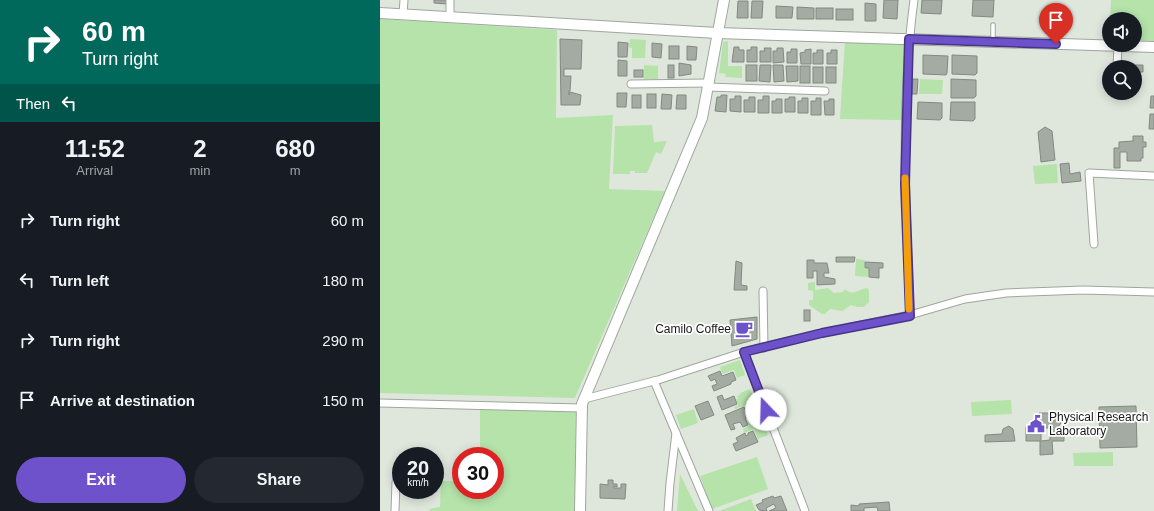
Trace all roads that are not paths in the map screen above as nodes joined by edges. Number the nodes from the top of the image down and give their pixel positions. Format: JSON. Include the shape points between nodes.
{"nodes":[{"id":1,"x":404,"y":0,"type":"edge"},
{"id":2,"x":450,"y":0,"type":"edge"},
{"id":3,"x":724,"y":0,"type":"edge"},
{"id":4,"x":914,"y":0,"type":"edge"},
{"id":5,"x":380,"y":13,"type":"edge"},
{"id":6,"x":403,"y":14,"type":"junction"},
{"id":7,"x":450,"y":17,"type":"junction"},
{"id":8,"x":993,"y":25,"type":"dead end"},
{"id":9,"x":717,"y":33,"type":"junction"},
{"id":10,"x":909,"y":39,"type":"junction"},
{"id":11,"x":993,"y":42,"type":"junction"},
{"id":12,"x":1102,"y":45,"type":"edge"},
{"id":13,"x":1142,"y":47,"type":"edge"},
{"id":14,"x":1154,"y":47,"type":"edge"},
{"id":15,"x":631,"y":84,"type":"dead end"},
{"id":16,"x":708,"y":85,"type":"junction"},
{"id":17,"x":825,"y":91,"type":"dead end"},
{"id":18,"x":1154,"y":176,"type":"edge"},
{"id":19,"x":1094,"y":244,"type":"dead end"},
{"id":20,"x":763,"y":291,"type":"dead end"},
{"id":21,"x":1154,"y":292,"type":"edge"},
{"id":22,"x":910,"y":316,"type":"junction"},
{"id":23,"x":764,"y":348,"type":"junction"},
{"id":24,"x":744,"y":352,"type":"junction"},
{"id":25,"x":654,"y":381,"type":"junction"},
{"id":26,"x":380,"y":403,"type":"edge"},
{"id":27,"x":583,"y":403,"type":"junction"},
{"id":28,"x":676,"y":432,"type":"junction"},
{"id":29,"x":395,"y":499,"type":"edge"},
{"id":30,"x":395,"y":511,"type":"edge"},
{"id":31,"x":580,"y":511,"type":"edge"},
{"id":32,"x":668,"y":511,"type":"edge"},
{"id":33,"x":709,"y":511,"type":"edge"},
{"id":34,"x":805,"y":511,"type":"edge"}],
"edges":[{"from":1,"to":6,"type":"street"},
{"from":2,"to":7,"type":"street"},
{"from":3,"to":9,"type":"street"},
{"from":4,"to":10,"type":"street"},
{"from":5,"to":6,"type":"street"},
{"from":6,"to":7,"type":"street"},
{"from":7,"to":9,"type":"street"},
{"from":8,"to":11,"type":"lane"},
{"from":9,"to":10,"type":"street"},
{"from":9,"to":16,"type":"street"},
{"from":10,"to":11,"type":"street"},
{"from":10,"to":22,"type":"street","via":[[905,184]]},
{"from":11,"to":12,"type":"street"},
{"from":13,"to":14,"type":"street"},
{"from":15,"to":16,"type":"street"},
{"from":16,"to":17,"type":"street"},
{"from":16,"to":27,"type":"street","via":[[699,125]]},
{"from":18,"to":19,"type":"street","via":[[1089,173]]},
{"from":20,"to":23,"type":"street"},
{"from":21,"to":22,"type":"street","via":[[1083,290],[1006,293],[965,299]]},
{"from":22,"to":23,"type":"street","via":[[822,333]]},
{"from":23,"to":24,"type":"street"},
{"from":24,"to":25,"type":"street"},
{"from":24,"to":34,"type":"street"},
{"from":25,"to":27,"type":"street"},
{"from":25,"to":28,"type":"street"},
{"from":26,"to":27,"type":"street"},
{"from":27,"to":31,"type":"street"},
{"from":28,"to":32,"type":"street"},
{"from":28,"to":33,"type":"street"},
{"from":29,"to":30,"type":"street"}]}
